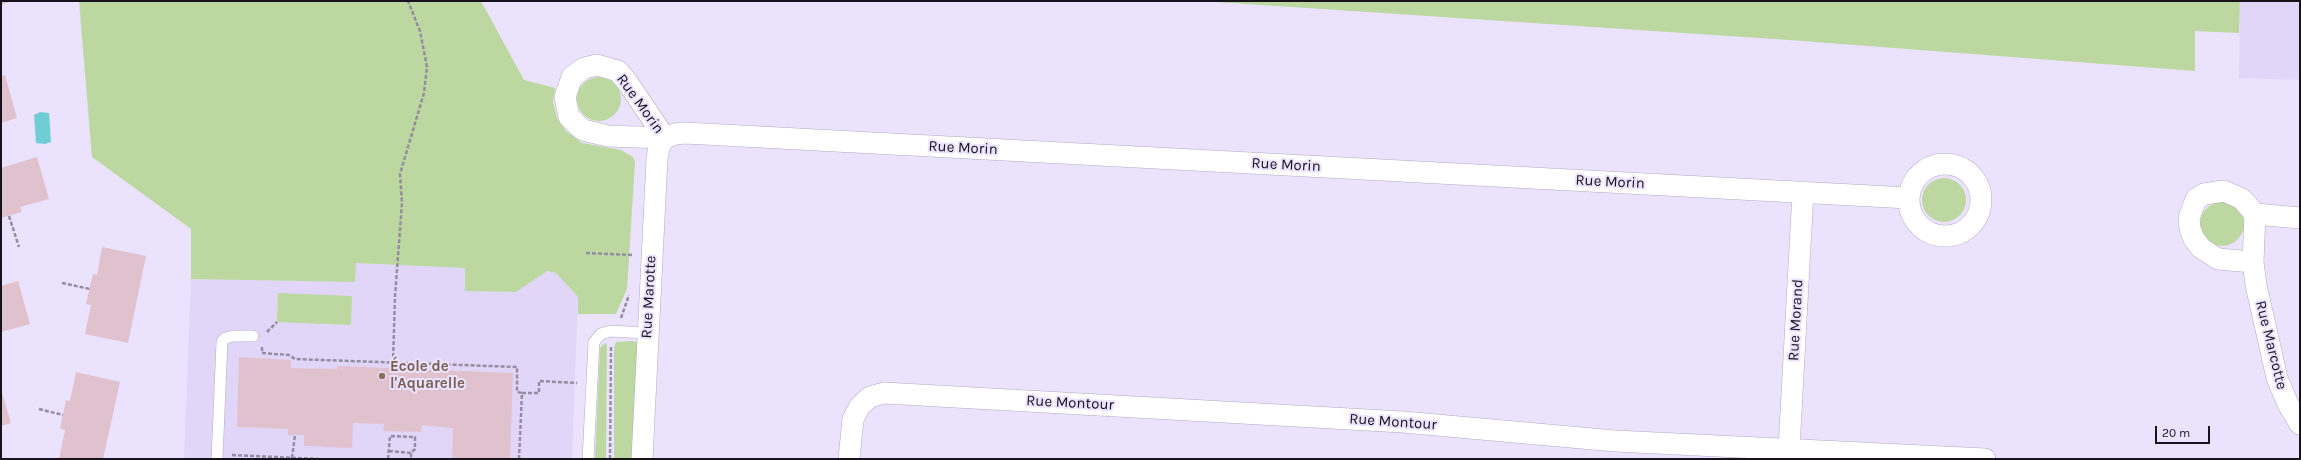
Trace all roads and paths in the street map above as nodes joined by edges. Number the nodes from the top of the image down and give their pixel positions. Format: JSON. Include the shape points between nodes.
{"nodes":[{"id":1,"x":408,"y":1,"type":"edge"},
{"id":2,"x":665,"y":138,"type":"junction"},
{"id":3,"x":1803,"y":192,"type":"junction"},
{"id":4,"x":1909,"y":198,"type":"dead end"},
{"id":5,"x":2255,"y":214,"type":"junction"},
{"id":6,"x":9,"y":216,"type":"dead end"},
{"id":7,"x":2300,"y":218,"type":"edge"},
{"id":8,"x":19,"y":248,"type":"dead end"},
{"id":9,"x":586,"y":253,"type":"dead end"},
{"id":10,"x":634,"y":255,"type":"dead end"},
{"id":11,"x":2253,"y":262,"type":"junction"},
{"id":12,"x":62,"y":283,"type":"dead end"},
{"id":13,"x":90,"y":289,"type":"dead end"},
{"id":14,"x":277,"y":322,"type":"dead end"},
{"id":15,"x":647,"y":333,"type":"junction"},
{"id":16,"x":257,"y":336,"type":"junction"},
{"id":17,"x":613,"y":340,"type":"dead end"},
{"id":18,"x":393,"y":363,"type":"junction"},
{"id":19,"x":579,"y":383,"type":"dead end"},
{"id":20,"x":522,"y":392,"type":"junction"},
{"id":21,"x":39,"y":409,"type":"dead end"},
{"id":22,"x":63,"y":415,"type":"dead end"},
{"id":23,"x":2300,"y":424,"type":"edge"},
{"id":24,"x":402,"y":432,"type":"dead end"},
{"id":25,"x":295,"y":435,"type":"dead end"},
{"id":26,"x":402,"y":437,"type":"junction"},
{"id":27,"x":1789,"y":449,"type":"junction"},
{"id":28,"x":389,"y":451,"type":"junction"},
{"id":29,"x":411,"y":453,"type":"junction"},
{"id":30,"x":244,"y":456,"type":"dead end"},
{"id":31,"x":292,"y":458,"type":"edge"},
{"id":32,"x":217,"y":459,"type":"edge"},
{"id":33,"x":319,"y":459,"type":"edge"},
{"id":34,"x":388,"y":459,"type":"edge"},
{"id":35,"x":410,"y":459,"type":"edge"},
{"id":36,"x":519,"y":459,"type":"edge"},
{"id":37,"x":588,"y":459,"type":"edge"},
{"id":38,"x":610,"y":459,"type":"edge"},
{"id":39,"x":642,"y":459,"type":"edge"},
{"id":40,"x":849,"y":459,"type":"edge"},
{"id":41,"x":1985,"y":459,"type":"edge"}],
"edges":[{"from":1,"to":18,"type":"path","via":[[420,31],[427,67],[424,93],[400,174],[402,204]]},
{"from":2,"to":2,"type":"street","name":"Rue Morin","via":[[618,71],[597,65],[584,68],[572,77],[564,105],[569,117],[578,127],[608,136]]},
{"from":2,"to":3,"type":"street","name":"Rue Morin","via":[[685,133]]},
{"from":2,"to":15,"type":"street","name":"Rue Marotte","via":[[659,147],[657,159]]},
{"from":3,"to":4,"type":"street","name":"Rue Morin"},
{"from":3,"to":27,"type":"street","name":"Rue Morand"},
{"from":5,"to":7,"type":"street"},
{"from":5,"to":11,"type":"street","name":"Rue Marcotte"},
{"from":5,"to":11,"type":"street","via":[[2242,199],[2224,191],[2204,194],[2196,199],[2189,218],[2194,239],[2211,256],[2223,260]]},
{"from":6,"to":8,"type":"path"},
{"from":9,"to":10,"type":"path"},
{"from":11,"to":23,"type":"street","name":"Rue Marcotte","via":[[2277,378]]},
{"from":12,"to":13,"type":"path"},
{"from":14,"to":16,"type":"path"},
{"from":15,"to":37,"type":"lane","via":[[610,331],[601,334],[594,342]]},
{"from":15,"to":39,"type":"street","name":"Rue Marotte"},
{"from":16,"to":18,"type":"path","via":[[262,353],[290,354],[295,359]]},
{"from":16,"to":32,"type":"lane","via":[[234,336],[225,338],[222,342]]},
{"from":17,"to":38,"type":"path"},
{"from":18,"to":20,"type":"path","via":[[517,367],[517,392]]},
{"from":19,"to":20,"type":"path","via":[[539,381],[539,393]]},
{"from":20,"to":36,"type":"path"},
{"from":21,"to":22,"type":"path"},
{"from":24,"to":26,"type":"path"},
{"from":25,"to":31,"type":"path"},
{"from":26,"to":28,"type":"path","via":[[390,436]]},
{"from":26,"to":29,"type":"path","via":[[416,437],[415,450]]},
{"from":27,"to":40,"type":"street","name":"Rue Montour","via":[[1561,437],[1404,422],[884,393],[870,397],[860,406],[853,419]]},
{"from":27,"to":41,"type":"street","name":"Rue Montour"},
{"from":28,"to":29,"type":"path"},
{"from":28,"to":34,"type":"path"},
{"from":29,"to":35,"type":"path"},
{"from":30,"to":31,"type":"path"},
{"from":31,"to":33,"type":"path"}]}
